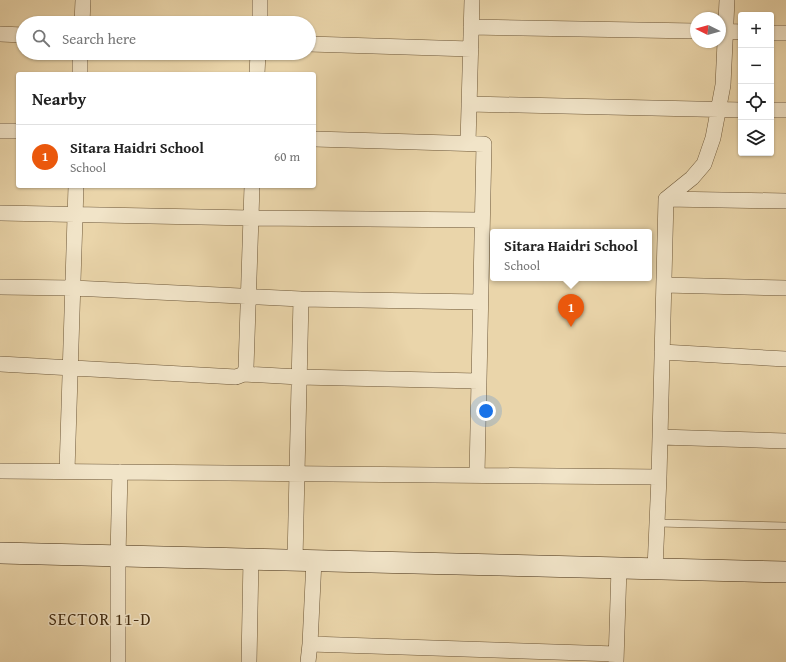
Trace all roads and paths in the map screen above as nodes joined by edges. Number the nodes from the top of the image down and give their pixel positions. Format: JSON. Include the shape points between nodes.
{"nodes":[{"id":1,"x":83,"y":0,"type":"edge"},
{"id":2,"x":260,"y":0,"type":"edge"},
{"id":3,"x":472,"y":0,"type":"edge"},
{"id":4,"x":727,"y":0,"type":"edge"},
{"id":5,"x":725,"y":12,"type":"edge"},
{"id":6,"x":82,"y":16,"type":"edge"},
{"id":7,"x":260,"y":16,"type":"edge"},
{"id":8,"x":472,"y":27,"type":"junction"},
{"id":9,"x":690,"y":31,"type":"edge"},
{"id":10,"x":726,"y":31,"type":"edge"},
{"id":11,"x":738,"y":32,"type":"edge"},
{"id":12,"x":774,"y":32,"type":"edge"},
{"id":13,"x":786,"y":33,"type":"edge"},
{"id":14,"x":0,"y":34,"type":"edge"},
{"id":15,"x":16,"y":35,"type":"edge"},
{"id":16,"x":316,"y":44,"type":"edge"},
{"id":17,"x":723,"y":48,"type":"edge"},
{"id":18,"x":471,"y":49,"type":"junction"},
{"id":19,"x":80,"y":60,"type":"edge"},
{"id":20,"x":258,"y":60,"type":"edge"},
{"id":21,"x":80,"y":72,"type":"edge"},
{"id":22,"x":257,"y":72,"type":"edge"},
{"id":23,"x":469,"y":104,"type":"junction"},
{"id":24,"x":718,"y":110,"type":"junction"},
{"id":25,"x":738,"y":110,"type":"edge"},
{"id":26,"x":774,"y":110,"type":"edge"},
{"id":27,"x":786,"y":110,"type":"edge"},
{"id":28,"x":0,"y":131,"type":"edge"},
{"id":29,"x":16,"y":131,"type":"edge"},
{"id":30,"x":316,"y":139,"type":"edge"},
{"id":31,"x":468,"y":143,"type":"junction"},
{"id":32,"x":76,"y":188,"type":"edge"},
{"id":33,"x":252,"y":188,"type":"edge"},
{"id":34,"x":666,"y":199,"type":"junction"},
{"id":35,"x":786,"y":202,"type":"edge"},
{"id":36,"x":0,"y":213,"type":"edge"},
{"id":37,"x":75,"y":214,"type":"junction"},
{"id":38,"x":251,"y":218,"type":"junction"},
{"id":39,"x":482,"y":220,"type":"junction"},
{"id":40,"x":664,"y":286,"type":"junction"},
{"id":41,"x":0,"y":287,"type":"edge"},
{"id":42,"x":74,"y":288,"type":"junction"},
{"id":43,"x":786,"y":288,"type":"edge"},
{"id":44,"x":248,"y":296,"type":"junction"},
{"id":45,"x":301,"y":300,"type":"junction"},
{"id":46,"x":480,"y":302,"type":"junction"},
{"id":47,"x":662,"y":352,"type":"junction"},
{"id":48,"x":786,"y":359,"type":"edge"},
{"id":49,"x":0,"y":364,"type":"edge"},
{"id":50,"x":71,"y":368,"type":"junction"},
{"id":51,"x":244,"y":374,"type":"junction"},
{"id":52,"x":299,"y":377,"type":"junction"},
{"id":53,"x":478,"y":381,"type":"junction"},
{"id":54,"x":660,"y":437,"type":"junction"},
{"id":55,"x":786,"y":441,"type":"edge"},
{"id":56,"x":0,"y":471,"type":"edge"},
{"id":57,"x":67,"y":471,"type":"junction"},
{"id":58,"x":120,"y":472,"type":"junction"},
{"id":59,"x":296,"y":474,"type":"junction"},
{"id":60,"x":477,"y":476,"type":"junction"},
{"id":61,"x":659,"y":477,"type":"junction"},
{"id":62,"x":656,"y":523,"type":"junction"},
{"id":63,"x":786,"y":526,"type":"edge"},
{"id":64,"x":0,"y":553,"type":"edge"},
{"id":65,"x":118,"y":556,"type":"junction"},
{"id":66,"x":251,"y":560,"type":"junction"},
{"id":67,"x":304,"y":560,"type":"junction"},
{"id":68,"x":619,"y":568,"type":"junction"},
{"id":69,"x":655,"y":569,"type":"junction"},
{"id":70,"x":786,"y":572,"type":"edge"},
{"id":71,"x":310,"y":644,"type":"junction"},
{"id":72,"x":616,"y":658,"type":"edge"},
{"id":73,"x":118,"y":662,"type":"edge"},
{"id":74,"x":249,"y":662,"type":"edge"},
{"id":75,"x":308,"y":662,"type":"edge"}],
"edges":[{"from":1,"to":6,"type":"street"},
{"from":2,"to":7,"type":"street"},
{"from":3,"to":8,"type":"street"},
{"from":4,"to":5,"type":"street"},
{"from":8,"to":9,"type":"street"},
{"from":8,"to":18,"type":"street"},
{"from":10,"to":11,"type":"street"},
{"from":12,"to":13,"type":"street"},
{"from":14,"to":15,"type":"street"},
{"from":16,"to":18,"type":"street"},
{"from":17,"to":24,"type":"street","via":[[723,85]]},
{"from":18,"to":23,"type":"street"},
{"from":19,"to":21,"type":"street"},
{"from":20,"to":22,"type":"street"},
{"from":23,"to":24,"type":"street"},
{"from":23,"to":31,"type":"street"},
{"from":24,"to":25,"type":"street"},
{"from":24,"to":34,"type":"street","via":[[713,138],[704,164],[692,178]]},
{"from":26,"to":27,"type":"street"},
{"from":28,"to":29,"type":"street"},
{"from":30,"to":31,"type":"street"},
{"from":31,"to":39,"type":"street","via":[[484,144]]},
{"from":32,"to":37,"type":"street"},
{"from":33,"to":38,"type":"street"},
{"from":34,"to":35,"type":"street"},
{"from":34,"to":40,"type":"street"},
{"from":36,"to":37,"type":"street"},
{"from":37,"to":38,"type":"street"},
{"from":37,"to":42,"type":"street"},
{"from":38,"to":39,"type":"street"},
{"from":38,"to":44,"type":"street"},
{"from":39,"to":46,"type":"street"},
{"from":40,"to":43,"type":"street"},
{"from":40,"to":47,"type":"street"},
{"from":41,"to":42,"type":"street"},
{"from":42,"to":44,"type":"street"},
{"from":42,"to":50,"type":"street"},
{"from":44,"to":45,"type":"street"},
{"from":44,"to":51,"type":"street"},
{"from":45,"to":46,"type":"street"},
{"from":45,"to":52,"type":"street"},
{"from":46,"to":53,"type":"street"},
{"from":47,"to":48,"type":"street"},
{"from":47,"to":54,"type":"street"},
{"from":49,"to":50,"type":"street"},
{"from":50,"to":51,"type":"street","via":[[236,377]]},
{"from":50,"to":57,"type":"street"},
{"from":51,"to":52,"type":"street"},
{"from":52,"to":53,"type":"street"},
{"from":52,"to":59,"type":"street"},
{"from":53,"to":60,"type":"street"},
{"from":54,"to":55,"type":"street"},
{"from":54,"to":61,"type":"street"},
{"from":56,"to":57,"type":"street"},
{"from":57,"to":58,"type":"street"},
{"from":58,"to":59,"type":"street"},
{"from":58,"to":65,"type":"street"},
{"from":59,"to":60,"type":"street"},
{"from":59,"to":67,"type":"street"},
{"from":60,"to":61,"type":"street"},
{"from":61,"to":62,"type":"street"},
{"from":62,"to":63,"type":"lane"},
{"from":62,"to":69,"type":"street"},
{"from":64,"to":65,"type":"street"},
{"from":65,"to":66,"type":"street"},
{"from":65,"to":73,"type":"street"},
{"from":66,"to":67,"type":"street"},
{"from":66,"to":74,"type":"street"},
{"from":67,"to":68,"type":"street"},
{"from":67,"to":71,"type":"street"},
{"from":68,"to":69,"type":"street"},
{"from":68,"to":72,"type":"street"},
{"from":69,"to":70,"type":"street"},
{"from":71,"to":72,"type":"street"},
{"from":71,"to":75,"type":"street"}]}
